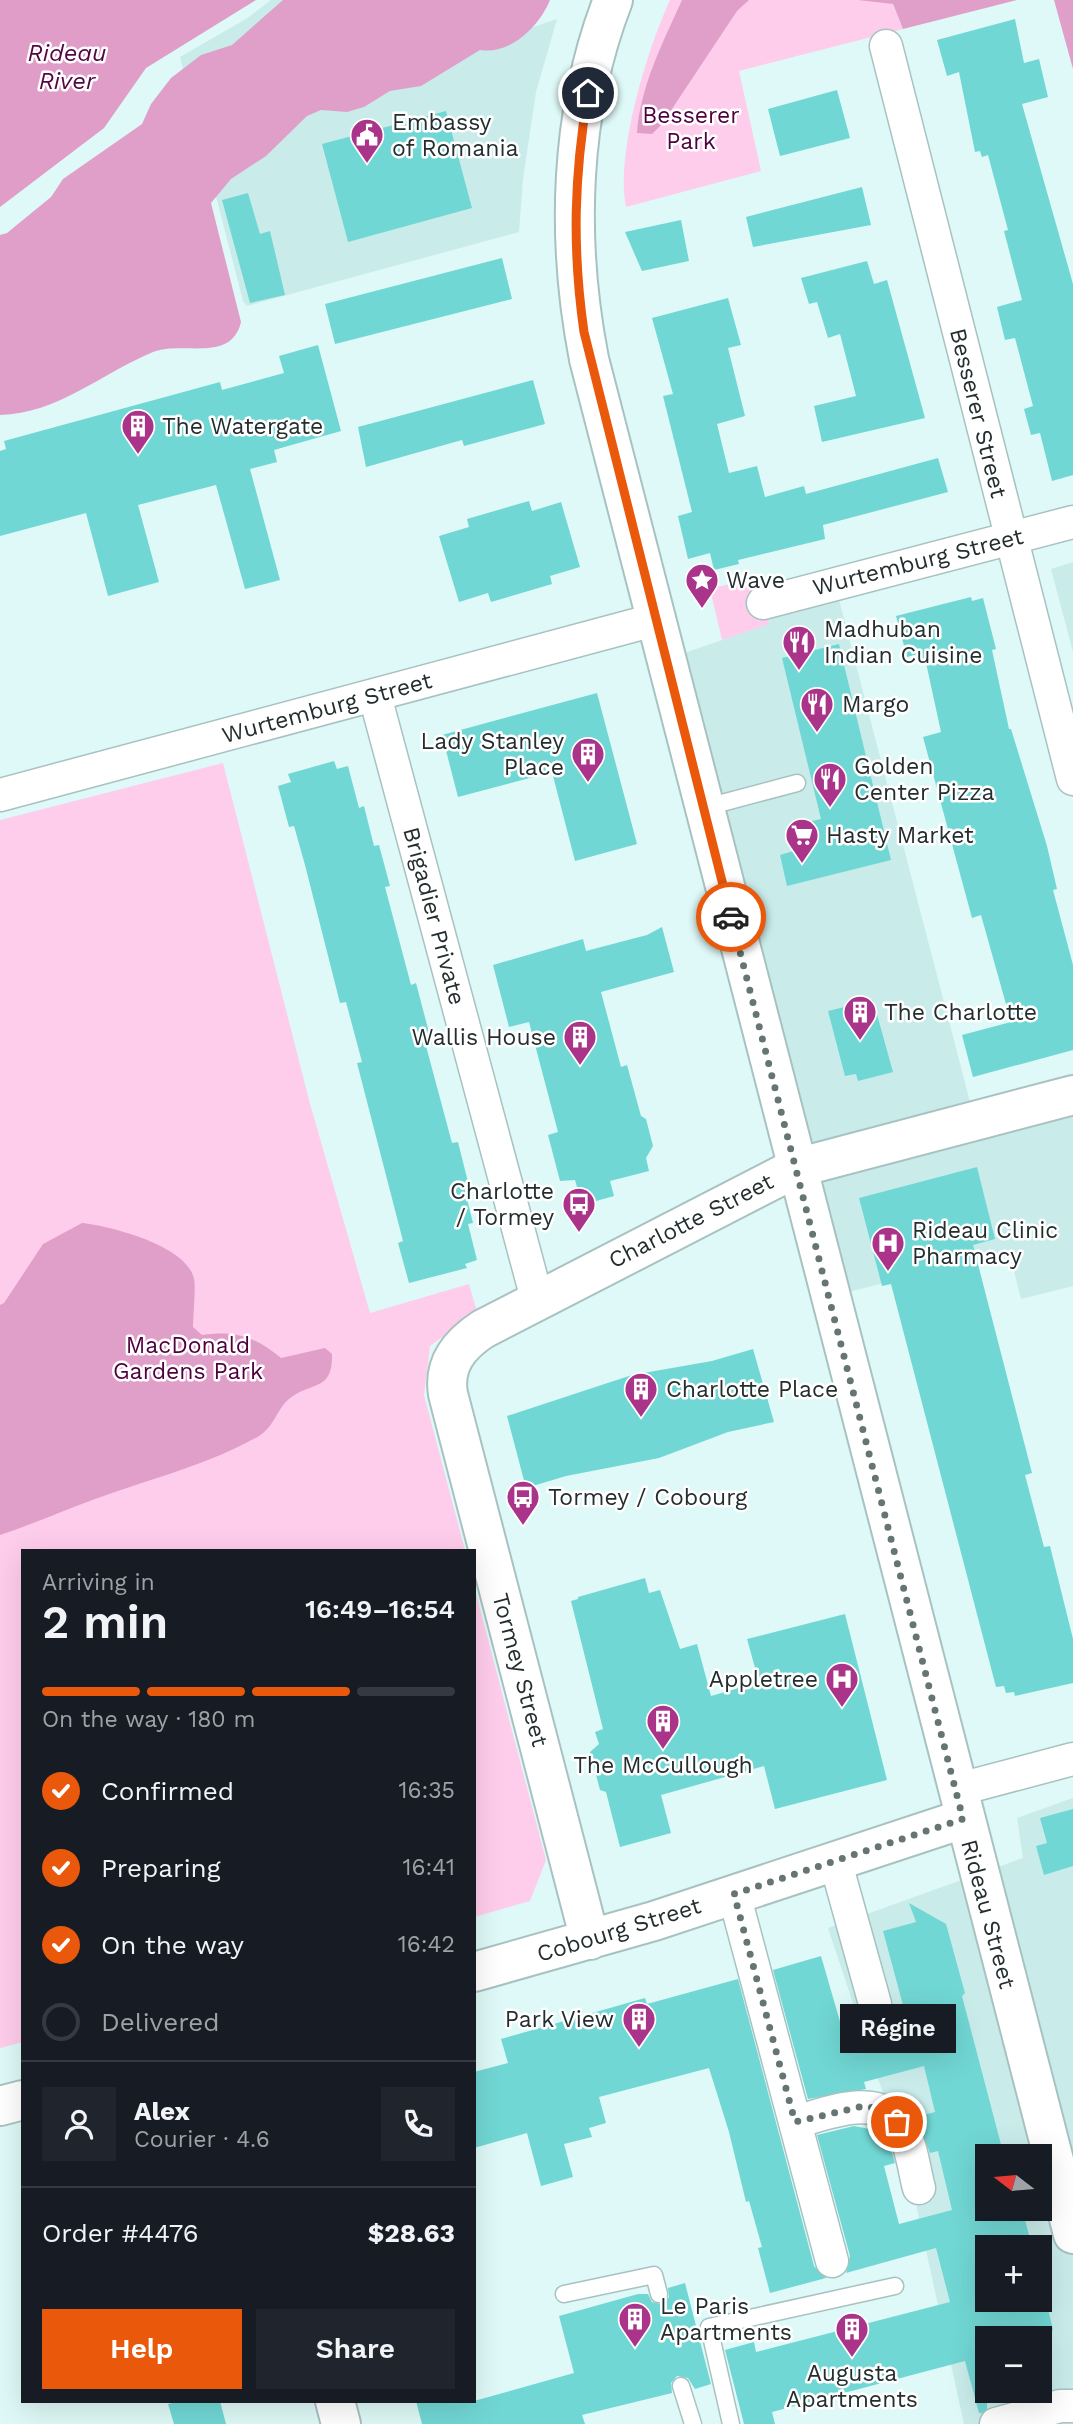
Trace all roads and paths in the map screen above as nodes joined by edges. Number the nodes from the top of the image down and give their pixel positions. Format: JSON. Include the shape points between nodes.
{"nodes":[{"id":1,"x":613,"y":0,"type":"edge"},
{"id":2,"x":886,"y":46,"type":"dead end"},
{"id":3,"x":1073,"y":522,"type":"edge"},
{"id":4,"x":1010,"y":539,"type":"junction"},
{"id":5,"x":763,"y":603,"type":"dead end"},
{"id":6,"x":654,"y":620,"type":"junction"},
{"id":7,"x":375,"y":696,"type":"junction"},
{"id":8,"x":1073,"y":779,"type":"edge"},
{"id":9,"x":797,"y":783,"type":"dead end"},
{"id":10,"x":0,"y":795,"type":"edge"},
{"id":11,"x":703,"y":808,"type":"junction"},
{"id":12,"x":1073,"y":1095,"type":"edge"},
{"id":13,"x":796,"y":1168,"type":"junction"},
{"id":14,"x":537,"y":1299,"type":"junction"},
{"id":15,"x":453,"y":1359,"type":"joint"},
{"id":16,"x":1073,"y":1759,"type":"edge"},
{"id":17,"x":960,"y":1805,"type":"junction"},
{"id":18,"x":835,"y":1860,"type":"junction"},
{"id":19,"x":734,"y":1894,"type":"junction"},
{"id":20,"x":590,"y":1940,"type":"junction"},
{"id":21,"x":476,"y":1971,"type":"edge"},
{"id":22,"x":875,"y":2004,"type":"dead end"},
{"id":23,"x":21,"y":2101,"type":"edge"},
{"id":24,"x":0,"y":2106,"type":"edge"},
{"id":25,"x":795,"y":2122,"type":"junction"},
{"id":26,"x":919,"y":2188,"type":"dead end"},
{"id":27,"x":1073,"y":2234,"type":"edge"},
{"id":28,"x":832,"y":2261,"type":"dead end"},
{"id":29,"x":895,"y":2286,"type":"dead end"},
{"id":30,"x":564,"y":2294,"type":"dead end"},
{"id":31,"x":659,"y":2294,"type":"dead end"},
{"id":32,"x":681,"y":2386,"type":"dead end"},
{"id":33,"x":336,"y":2403,"type":"edge"},
{"id":34,"x":1073,"y":2406,"type":"edge"},
{"id":35,"x":341,"y":2424,"type":"edge"},
{"id":36,"x":693,"y":2424,"type":"edge"},
{"id":37,"x":732,"y":2424,"type":"edge"},
{"id":38,"x":996,"y":2424,"type":"edge"}],
"edges":[{"from":1,"to":6,"type":"main road","name":"Rideau Street","via":[[596,52],[581,135],[574,217],[577,279],[595,387]]},
{"from":2,"to":4,"type":"street","name":"Besserer Street"},
{"from":3,"to":4,"type":"street","name":"Wurtemburg Street"},
{"from":4,"to":5,"type":"street","name":"Wurtemburg Street"},
{"from":4,"to":8,"type":"street","name":"Besserer Street"},
{"from":6,"to":7,"type":"street","name":"Wurtemburg Street"},
{"from":6,"to":11,"type":"main road","name":"Rideau Street"},
{"from":7,"to":10,"type":"street","name":"Wurtemburg Street"},
{"from":7,"to":14,"type":"street","name":"Brigadier Private"},
{"from":9,"to":11,"type":"lane"},
{"from":11,"to":13,"type":"main road","name":"Rideau Street"},
{"from":12,"to":13,"type":"main road","name":"Charlotte Street"},
{"from":13,"to":14,"type":"main road","name":"Charlotte Street"},
{"from":13,"to":17,"type":"main road","name":"Rideau Street"},
{"from":14,"to":15,"type":"main road","name":"Charlotte Street","via":[[465,1341]]},
{"from":15,"to":20,"type":"main road","name":"Tormey Street","via":[[448,1394]]},
{"from":16,"to":17,"type":"street","name":"Cobourg Street"},
{"from":17,"to":18,"type":"main road","name":"Cobourg Street"},
{"from":17,"to":27,"type":"main road","name":"Rideau Street"},
{"from":18,"to":19,"type":"main road","name":"Cobourg Street"},
{"from":18,"to":22,"type":"street"},
{"from":19,"to":20,"type":"main road","name":"Cobourg Street"},
{"from":19,"to":25,"type":"street"},
{"from":20,"to":21,"type":"main road","name":"Cobourg Street"},
{"from":23,"to":24,"type":"main road"},
{"from":25,"to":26,"type":"street","via":[[864,2106],[886,2114],[903,2130]]},
{"from":25,"to":28,"type":"street"},
{"from":29,"to":37,"type":"lane","via":[[709,2327]]},
{"from":30,"to":31,"type":"lane","via":[[654,2275]]},
{"from":32,"to":36,"type":"lane"},
{"from":33,"to":35,"type":"main road"},
{"from":34,"to":38,"type":"street"}]}
